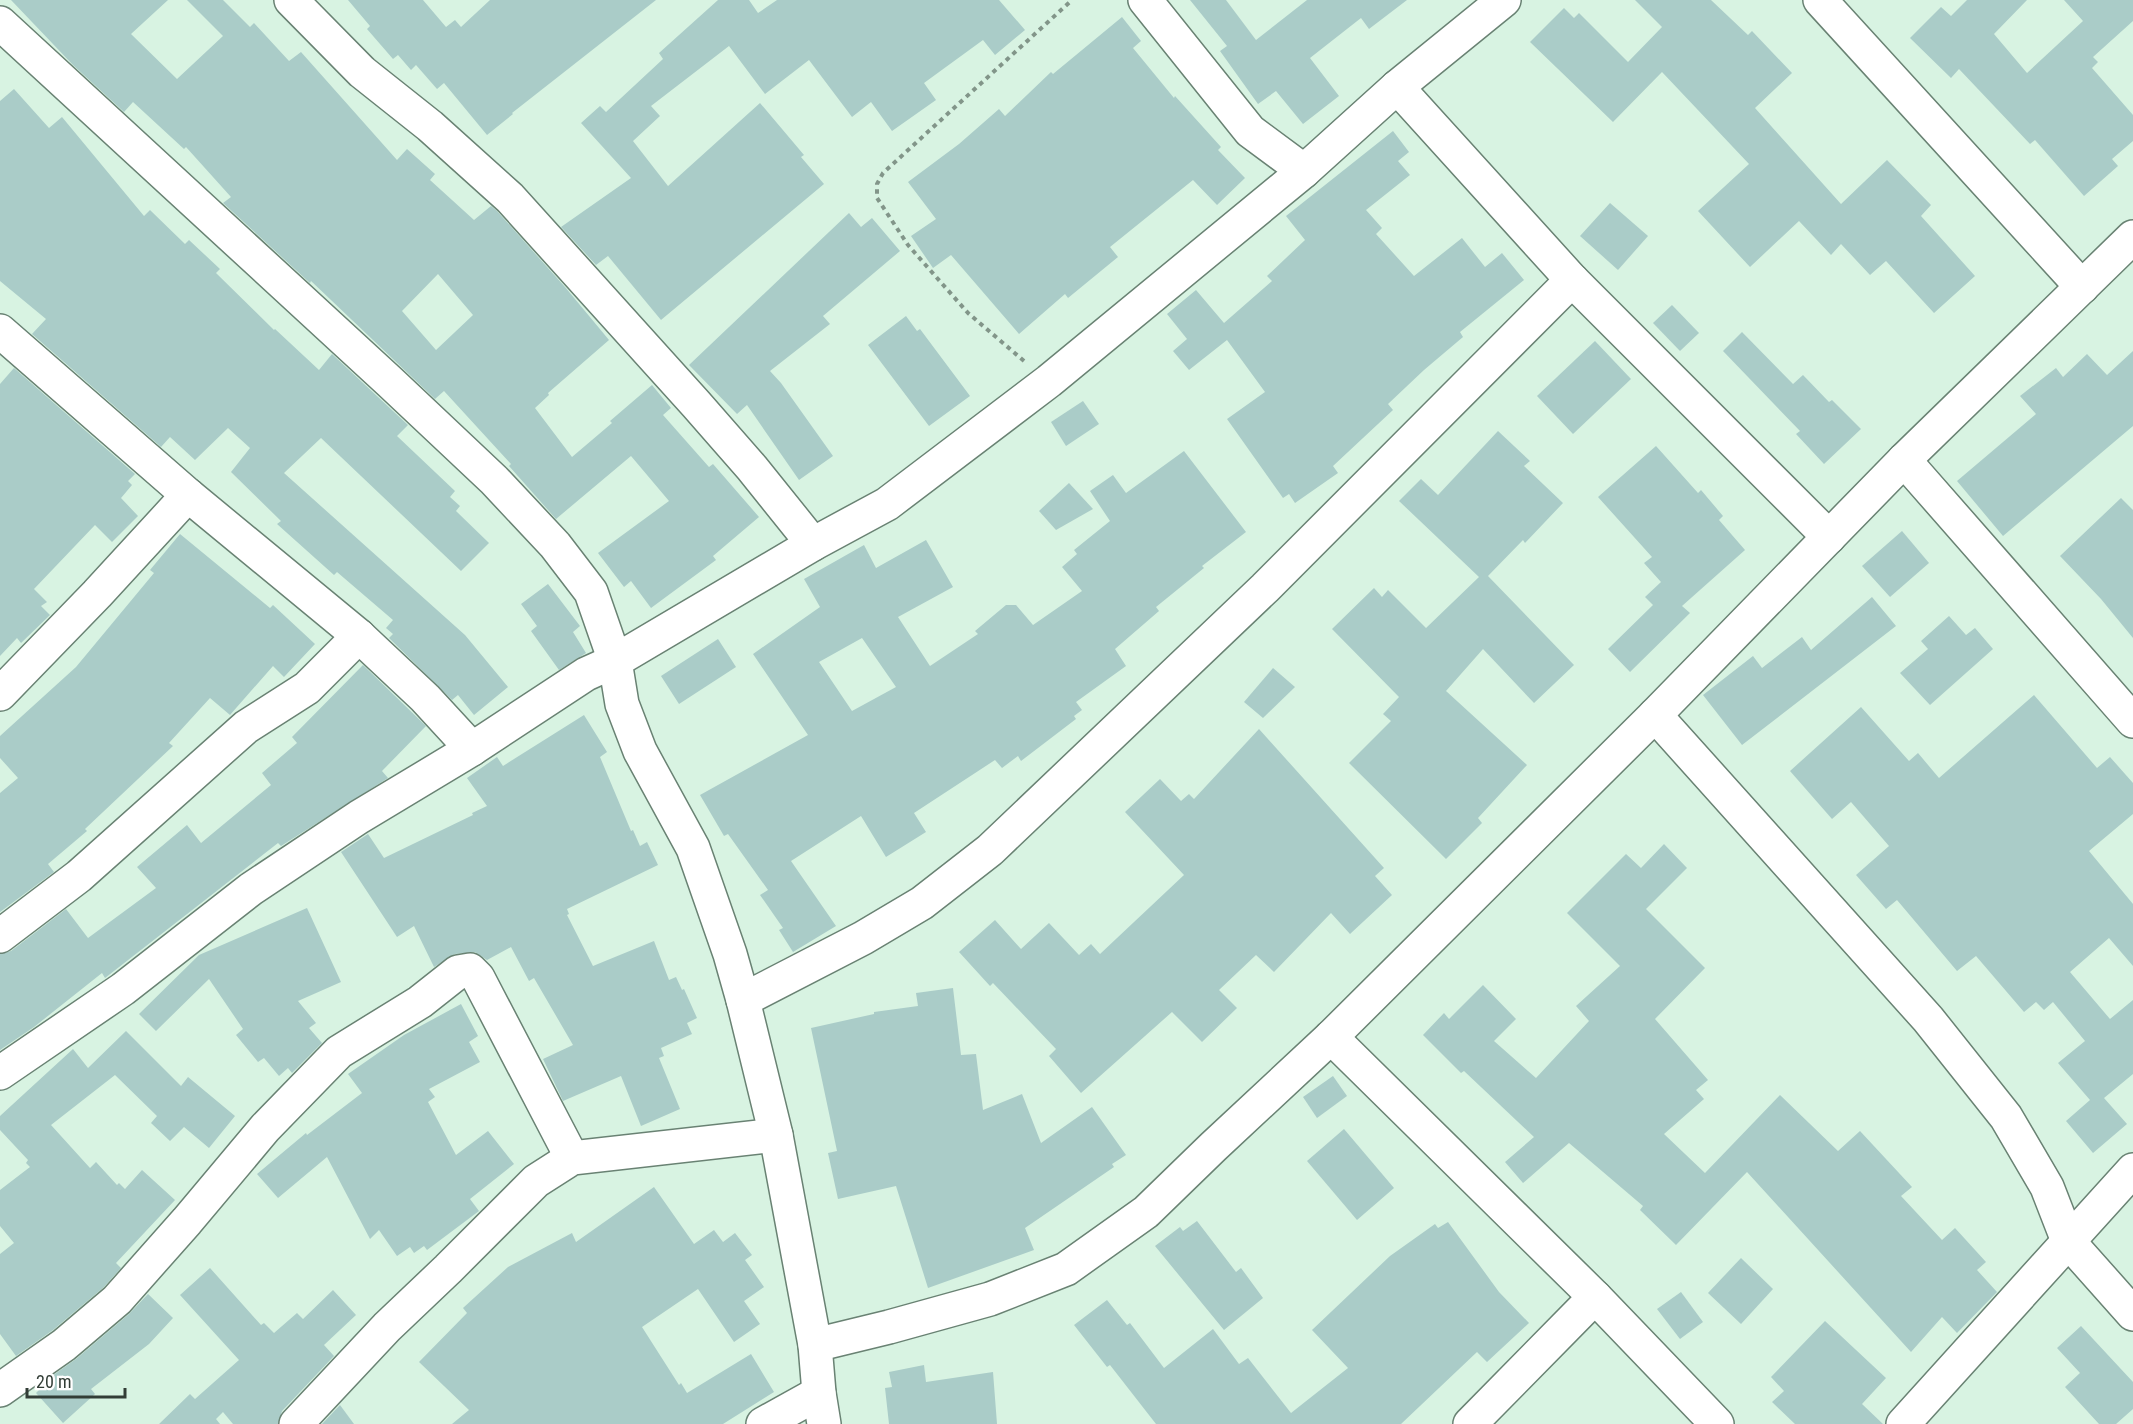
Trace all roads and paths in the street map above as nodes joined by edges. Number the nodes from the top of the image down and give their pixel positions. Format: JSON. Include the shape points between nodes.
{"nodes":[{"id":1,"x":291,"y":0,"type":"edge"},
{"id":2,"x":1072,"y":0,"type":"edge"},
{"id":3,"x":1145,"y":0,"type":"edge"},
{"id":4,"x":1504,"y":0,"type":"edge"},
{"id":5,"x":1820,"y":0,"type":"edge"},
{"id":6,"x":0,"y":24,"type":"edge"},
{"id":7,"x":1397,"y":87,"type":"junction"},
{"id":8,"x":1304,"y":171,"type":"junction"},
{"id":9,"x":2133,"y":237,"type":"edge"},
{"id":10,"x":1572,"y":280,"type":"junction"},
{"id":11,"x":2082,"y":287,"type":"junction"},
{"id":12,"x":6,"y":348,"type":"edge"},
{"id":13,"x":1048,"y":381,"type":"junction"},
{"id":14,"x":1904,"y":460,"type":"junction"},
{"id":15,"x":188,"y":495,"type":"junction"},
{"id":16,"x":1829,"y":537,"type":"junction"},
{"id":17,"x":813,"y":544,"type":"junction"},
{"id":18,"x":359,"y":636,"type":"junction"},
{"id":19,"x":615,"y":661,"type":"junction"},
{"id":20,"x":0,"y":694,"type":"edge"},
{"id":21,"x":1654,"y":715,"type":"junction"},
{"id":22,"x":2133,"y":721,"type":"edge"},
{"id":23,"x":472,"y":749,"type":"junction"},
{"id":24,"x":0,"y":936,"type":"edge"},
{"id":25,"x":743,"y":1000,"type":"junction"},
{"id":26,"x":1331,"y":1037,"type":"junction"},
{"id":27,"x":0,"y":1073,"type":"edge"},
{"id":28,"x":776,"y":1135,"type":"junction"},
{"id":29,"x":572,"y":1158,"type":"junction"},
{"id":30,"x":2133,"y":1170,"type":"edge"},
{"id":31,"x":2068,"y":1241,"type":"junction"},
{"id":32,"x":1595,"y":1297,"type":"junction"},
{"id":33,"x":2133,"y":1314,"type":"edge"},
{"id":34,"x":815,"y":1345,"type":"junction"},
{"id":35,"x":0,"y":1390,"type":"edge"},
{"id":36,"x":822,"y":1408,"type":"edge"},
{"id":37,"x":296,"y":1424,"type":"edge"},
{"id":38,"x":763,"y":1424,"type":"edge"},
{"id":39,"x":1470,"y":1424,"type":"edge"},
{"id":40,"x":1717,"y":1424,"type":"edge"},
{"id":41,"x":1903,"y":1424,"type":"edge"}],
"edges":[{"from":1,"to":17,"type":"street","via":[[362,72],[510,198],[696,404]]},
{"from":2,"to":13,"type":"path","via":[[883,172],[877,184],[878,198],[916,253],[968,313]]},
{"from":3,"to":8,"type":"street","via":[[1250,131]]},
{"from":4,"to":7,"type":"street"},
{"from":5,"to":11,"type":"street"},
{"from":6,"to":19,"type":"street","via":[[494,480],[555,545],[591,592]]},
{"from":7,"to":8,"type":"street"},
{"from":7,"to":10,"type":"street"},
{"from":8,"to":13,"type":"street"},
{"from":9,"to":11,"type":"street"},
{"from":10,"to":16,"type":"street"},
{"from":10,"to":25,"type":"street","via":[[1265,588],[990,850],[922,903]]},
{"from":11,"to":14,"type":"street"},
{"from":12,"to":15,"type":"street"},
{"from":13,"to":17,"type":"street","via":[[886,504]]},
{"from":14,"to":16,"type":"street"},
{"from":14,"to":22,"type":"street"},
{"from":15,"to":18,"type":"street"},
{"from":15,"to":20,"type":"street"},
{"from":16,"to":21,"type":"street"},
{"from":17,"to":19,"type":"street"},
{"from":18,"to":23,"type":"street"},
{"from":18,"to":24,"type":"street","via":[[307,688],[246,727],[79,876]]},
{"from":19,"to":23,"type":"street","via":[[586,674]]},
{"from":19,"to":25,"type":"street","via":[[622,704],[640,750],[693,848]]},
{"from":21,"to":26,"type":"street"},
{"from":21,"to":31,"type":"street","via":[[1928,1019],[2006,1117],[2047,1187]]},
{"from":23,"to":27,"type":"street","via":[[359,817],[251,889],[123,989]]},
{"from":25,"to":28,"type":"street"},
{"from":26,"to":32,"type":"street"},
{"from":26,"to":34,"type":"street","via":[[1146,1212],[1066,1269],[990,1299]]},
{"from":28,"to":29,"type":"street"},
{"from":28,"to":34,"type":"street"},
{"from":29,"to":35,"type":"street","via":[[478,978],[470,970],[458,972],[420,1002],[339,1052],[265,1128],[117,1300]]},
{"from":29,"to":37,"type":"street","via":[[536,1181],[387,1327]]},
{"from":30,"to":31,"type":"street"},
{"from":31,"to":33,"type":"street"},
{"from":31,"to":41,"type":"street"},
{"from":32,"to":39,"type":"street"},
{"from":32,"to":40,"type":"street"},
{"from":34,"to":36,"type":"street"},
{"from":36,"to":38,"type":"street"}]}
